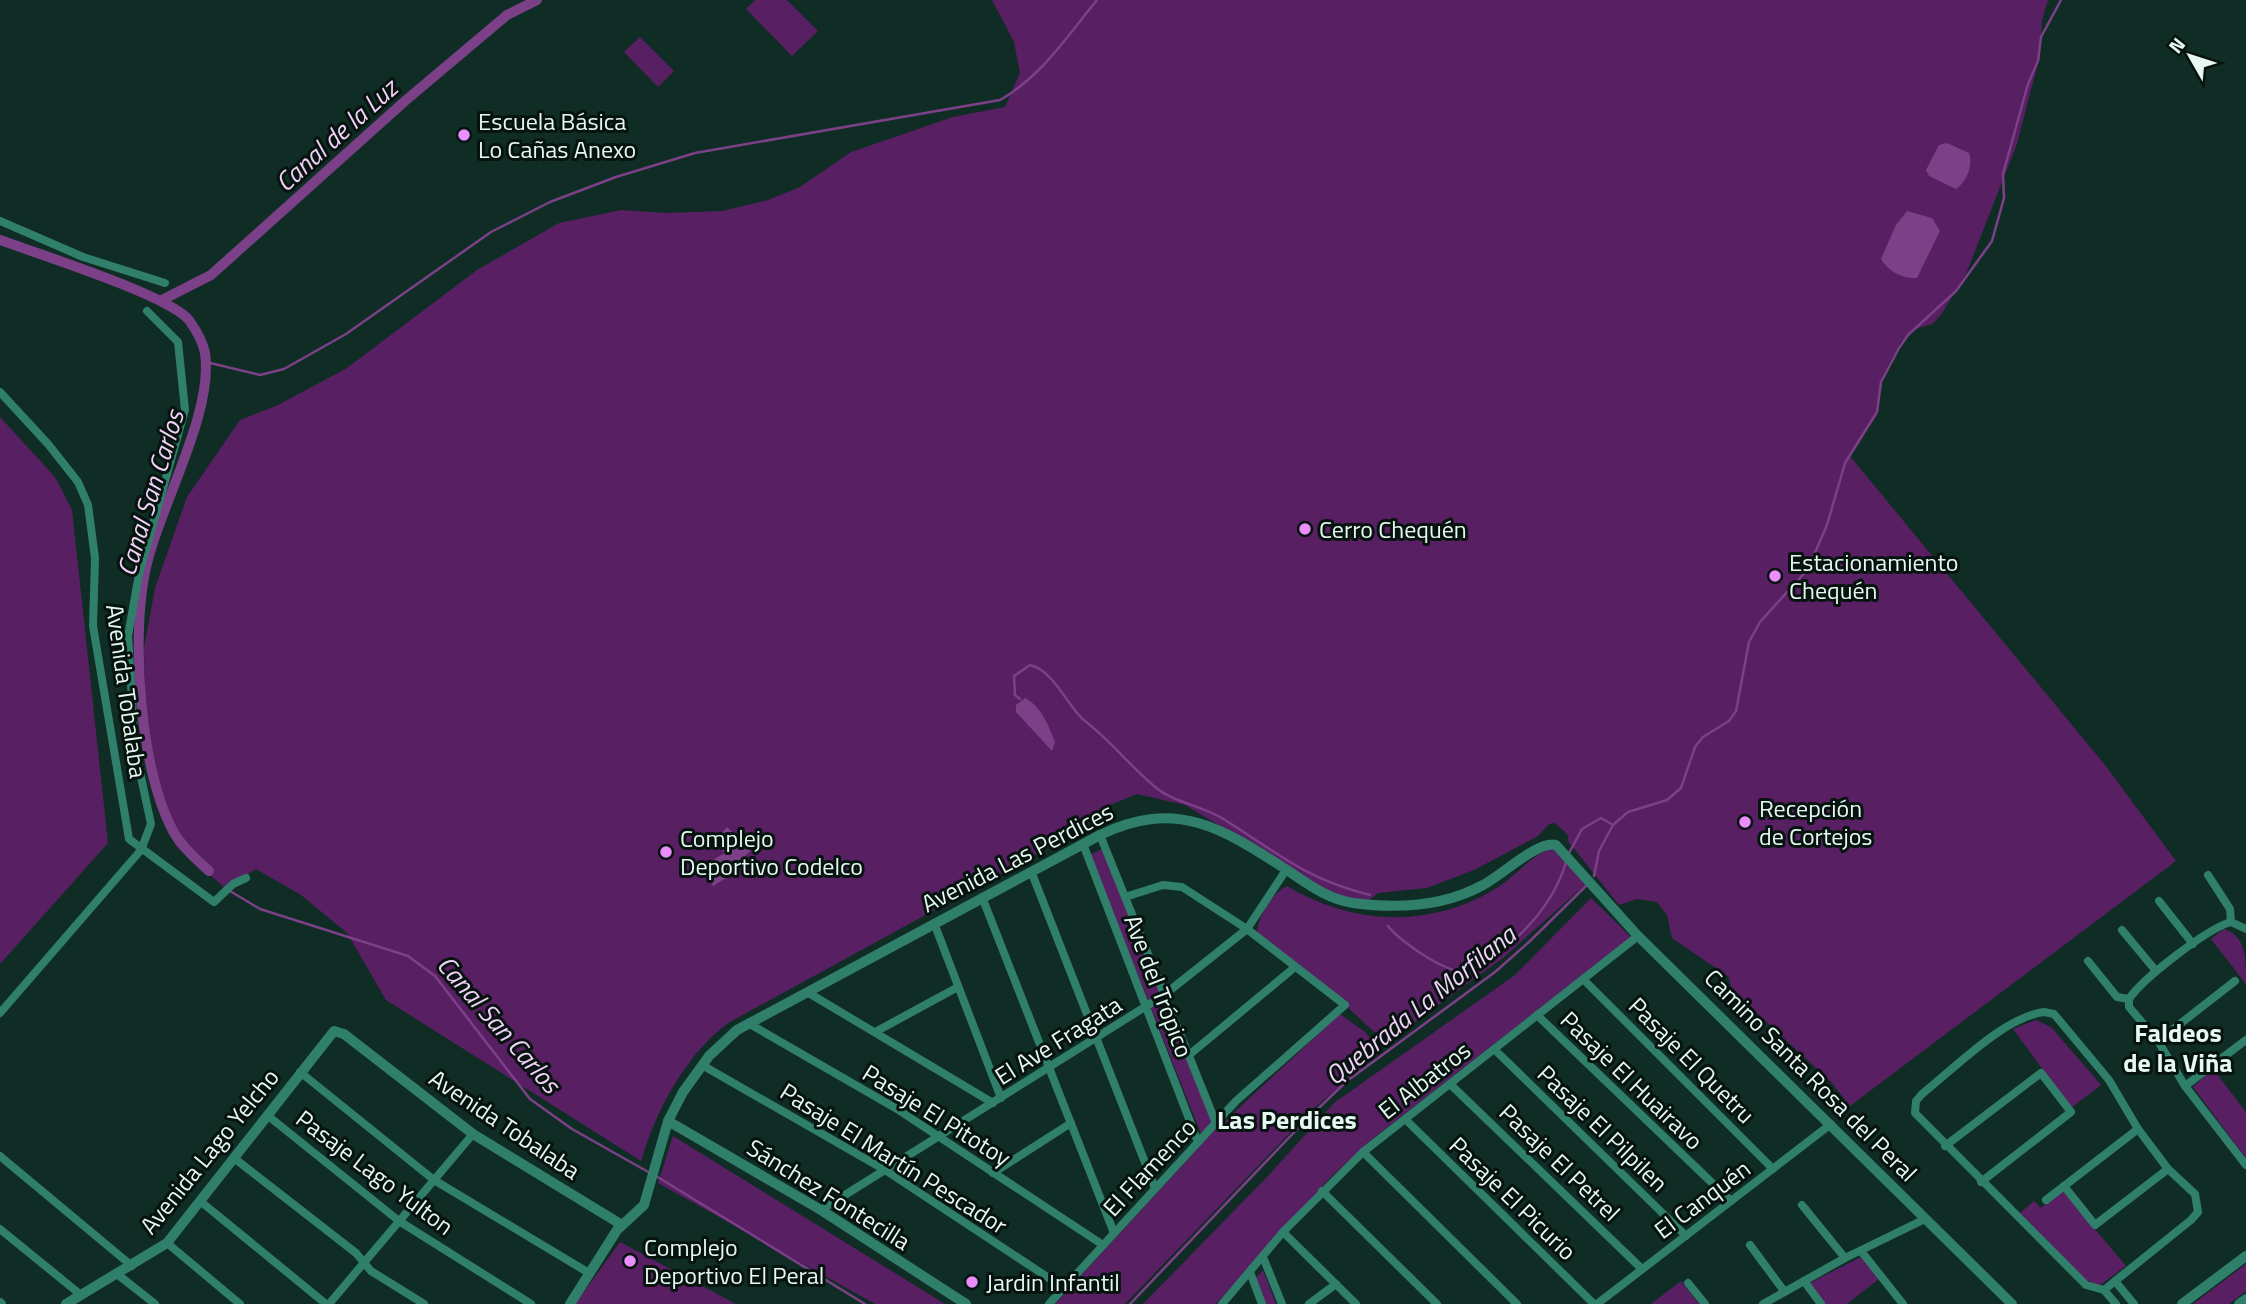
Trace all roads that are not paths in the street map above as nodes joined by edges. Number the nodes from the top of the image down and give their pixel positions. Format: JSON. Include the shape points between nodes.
{"nodes":[{"id":1,"x":0,"y":220,"type":"edge"},
{"id":2,"x":165,"y":283,"type":"dead end"},
{"id":3,"x":147,"y":311,"type":"dead end"},
{"id":4,"x":0,"y":392,"type":"edge"},
{"id":5,"x":1100,"y":835,"type":"junction"},
{"id":6,"x":1083,"y":844,"type":"junction"},
{"id":7,"x":141,"y":850,"type":"junction"},
{"id":8,"x":1286,"y":870,"type":"junction"},
{"id":9,"x":1031,"y":871,"type":"junction"},
{"id":10,"x":1583,"y":873,"type":"joint"},
{"id":11,"x":2208,"y":875,"type":"dead end"},
{"id":12,"x":246,"y":878,"type":"dead end"},
{"id":13,"x":982,"y":897,"type":"junction"},
{"id":14,"x":1125,"y":897,"type":"junction"},
{"id":15,"x":2159,"y":901,"type":"dead end"},
{"id":16,"x":2231,"y":922,"type":"junction"},
{"id":17,"x":934,"y":923,"type":"junction"},
{"id":18,"x":1247,"y":929,"type":"junction"},
{"id":19,"x":2246,"y":929,"type":"edge"},
{"id":20,"x":2122,"y":930,"type":"dead end"},
{"id":21,"x":1638,"y":936,"type":"junction"},
{"id":22,"x":2193,"y":944,"type":"junction"},
{"id":23,"x":2088,"y":961,"type":"dead end"},
{"id":24,"x":1295,"y":967,"type":"junction"},
{"id":25,"x":2156,"y":971,"type":"junction"},
{"id":26,"x":1583,"y":979,"type":"junction"},
{"id":27,"x":2235,"y":981,"type":"dead end"},
{"id":28,"x":958,"y":987,"type":"junction"},
{"id":29,"x":807,"y":992,"type":"junction"},
{"id":30,"x":1164,"y":995,"type":"junction"},
{"id":31,"x":2129,"y":999,"type":"junction"},
{"id":32,"x":1147,"y":1008,"type":"junction"},
{"id":33,"x":0,"y":1013,"type":"edge"},
{"id":34,"x":1537,"y":1015,"type":"junction"},
{"id":35,"x":748,"y":1023,"type":"junction"},
{"id":36,"x":334,"y":1031,"type":"joint"},
{"id":37,"x":877,"y":1031,"type":"junction"},
{"id":38,"x":1097,"y":1039,"type":"junction"},
{"id":39,"x":2246,"y":1040,"type":"edge"},
{"id":40,"x":2158,"y":1041,"type":"junction"},
{"id":41,"x":1494,"y":1049,"type":"junction"},
{"id":42,"x":1189,"y":1055,"type":"junction"},
{"id":43,"x":702,"y":1065,"type":"junction"},
{"id":44,"x":1049,"y":1068,"type":"junction"},
{"id":45,"x":300,"y":1072,"type":"junction"},
{"id":46,"x":1450,"y":1084,"type":"junction"},
{"id":47,"x":2185,"y":1086,"type":"junction"},
{"id":48,"x":997,"y":1101,"type":"junction"},
{"id":49,"x":267,"y":1115,"type":"junction"},
{"id":50,"x":1405,"y":1119,"type":"junction"},
{"id":51,"x":668,"y":1121,"type":"junction"},
{"id":52,"x":1070,"y":1123,"type":"junction"},
{"id":53,"x":1216,"y":1123,"type":"junction"},
{"id":54,"x":1831,"y":1124,"type":"junction"},
{"id":55,"x":2138,"y":1129,"type":"junction"},
{"id":56,"x":473,"y":1134,"type":"junction"},
{"id":57,"x":939,"y":1137,"type":"junction"},
{"id":58,"x":1198,"y":1142,"type":"junction"},
{"id":59,"x":1945,"y":1146,"type":"junction"},
{"id":60,"x":1363,"y":1152,"type":"junction"},
{"id":61,"x":0,"y":1156,"type":"edge"},
{"id":62,"x":234,"y":1158,"type":"junction"},
{"id":63,"x":2246,"y":1165,"type":"edge"},
{"id":64,"x":1773,"y":1169,"type":"junction"},
{"id":65,"x":2168,"y":1169,"type":"junction"},
{"id":66,"x":885,"y":1170,"type":"junction"},
{"id":67,"x":993,"y":1173,"type":"junction"},
{"id":68,"x":434,"y":1180,"type":"junction"},
{"id":69,"x":1981,"y":1182,"type":"junction"},
{"id":70,"x":2064,"y":1186,"type":"junction"},
{"id":71,"x":1155,"y":1188,"type":"junction"},
{"id":72,"x":1322,"y":1191,"type":"junction"},
{"id":73,"x":2046,"y":1200,"type":"dead end"},
{"id":74,"x":200,"y":1201,"type":"junction"},
{"id":75,"x":1731,"y":1201,"type":"junction"},
{"id":76,"x":1802,"y":1205,"type":"dead end"},
{"id":77,"x":821,"y":1210,"type":"junction"},
{"id":78,"x":1926,"y":1219,"type":"junction"},
{"id":79,"x":399,"y":1221,"type":"junction"},
{"id":80,"x":622,"y":1225,"type":"junction"},
{"id":81,"x":0,"y":1229,"type":"edge"},
{"id":82,"x":1283,"y":1232,"type":"junction"},
{"id":83,"x":1114,"y":1233,"type":"junction"},
{"id":84,"x":1686,"y":1236,"type":"junction"},
{"id":85,"x":167,"y":1243,"type":"junction"},
{"id":86,"x":1103,"y":1245,"type":"junction"},
{"id":87,"x":1750,"y":1245,"type":"dead end"},
{"id":88,"x":1861,"y":1251,"type":"junction"},
{"id":89,"x":2246,"y":1256,"type":"edge"},
{"id":90,"x":1263,"y":1257,"type":"junction"},
{"id":91,"x":1845,"y":1258,"type":"junction"},
{"id":92,"x":364,"y":1263,"type":"junction"},
{"id":93,"x":132,"y":1266,"type":"junction"},
{"id":94,"x":1642,"y":1269,"type":"junction"},
{"id":95,"x":1250,"y":1272,"type":"junction"},
{"id":96,"x":589,"y":1273,"type":"junction"},
{"id":97,"x":117,"y":1274,"type":"junction"},
{"id":98,"x":1804,"y":1281,"type":"junction"},
{"id":99,"x":2115,"y":1281,"type":"junction"},
{"id":100,"x":1688,"y":1283,"type":"dead end"},
{"id":101,"x":1336,"y":1284,"type":"junction"},
{"id":102,"x":1063,"y":1288,"type":"junction"},
{"id":103,"x":2104,"y":1290,"type":"junction"},
{"id":104,"x":1784,"y":1291,"type":"junction"},
{"id":105,"x":81,"y":1295,"type":"junction"},
{"id":106,"x":2246,"y":1299,"type":"edge"},
{"id":107,"x":70,"y":1303,"type":"edge"},
{"id":108,"x":155,"y":1304,"type":"edge"},
{"id":109,"x":240,"y":1304,"type":"edge"},
{"id":110,"x":327,"y":1304,"type":"edge"},
{"id":111,"x":424,"y":1304,"type":"edge"},
{"id":112,"x":531,"y":1304,"type":"edge"},
{"id":113,"x":570,"y":1304,"type":"edge"},
{"id":114,"x":966,"y":1304,"type":"edge"},
{"id":115,"x":1049,"y":1304,"type":"edge"},
{"id":116,"x":1222,"y":1304,"type":"edge"},
{"id":117,"x":1262,"y":1304,"type":"edge"},
{"id":118,"x":1282,"y":1304,"type":"edge"},
{"id":119,"x":1308,"y":1304,"type":"edge"},
{"id":120,"x":1356,"y":1304,"type":"edge"},
{"id":121,"x":1437,"y":1304,"type":"edge"},
{"id":122,"x":1517,"y":1304,"type":"edge"},
{"id":123,"x":1595,"y":1304,"type":"edge"},
{"id":124,"x":1705,"y":1304,"type":"edge"},
{"id":125,"x":1763,"y":1304,"type":"edge"},
{"id":126,"x":1821,"y":1304,"type":"edge"},
{"id":127,"x":1903,"y":1304,"type":"edge"},
{"id":128,"x":2012,"y":1304,"type":"edge"},
{"id":129,"x":2116,"y":1304,"type":"edge"},
{"id":130,"x":2134,"y":1304,"type":"edge"},
{"id":131,"x":2182,"y":1304,"type":"edge"},
{"id":132,"x":2239,"y":1304,"type":"edge"}],
"edges":[{"from":1,"to":2,"type":"street","via":[[83,257]]},
{"from":3,"to":7,"type":"street","via":[[178,342],[185,410],[139,574],[128,636],[135,749],[150,824]]},
{"from":4,"to":7,"type":"street","name":"Avenida Tobalaba","via":[[78,482],[88,505],[95,558],[93,626],[124,819],[129,839]]},
{"from":5,"to":6,"type":"street","name":"Avenida Las Perdices"},
{"from":5,"to":8,"type":"street","name":"Avenida Las Perdices","via":[[1144,819],[1192,820],[1226,834]]},
{"from":5,"to":14,"type":"street","name":"Ave del Trópico"},
{"from":6,"to":9,"type":"street","name":"Avenida Las Perdices"},
{"from":6,"to":32,"type":"street","name":"Ave del Trópico"},
{"from":7,"to":12,"type":"street","name":"Avenida Tobalaba","via":[[214,902]]},
{"from":7,"to":33,"type":"street"},
{"from":8,"to":10,"type":"street","name":"Avenida Las Perdices","via":[[1331,897],[1378,906],[1458,897],[1498,877],[1546,844],[1559,847]]},
{"from":8,"to":18,"type":"street","name":"El Ave Fragata"},
{"from":9,"to":13,"type":"street","name":"Avenida Las Perdices"},
{"from":9,"to":38,"type":"street"},
{"from":10,"to":21,"type":"street","name":"Camino Santa Rosa del Peral"},
{"from":11,"to":16,"type":"street","via":[[2230,909]]},
{"from":13,"to":17,"type":"street","name":"Avenida Las Perdices"},
{"from":13,"to":44,"type":"street"},
{"from":14,"to":18,"type":"street","via":[[1163,885],[1182,887]]},
{"from":14,"to":30,"type":"street","name":"Ave del Trópico"},
{"from":15,"to":22,"type":"street"},
{"from":16,"to":19,"type":"street"},
{"from":16,"to":22,"type":"street"},
{"from":17,"to":28,"type":"street"},
{"from":17,"to":29,"type":"street","name":"Avenida Las Perdices"},
{"from":18,"to":24,"type":"street"},
{"from":18,"to":30,"type":"street","name":"El Ave Fragata"},
{"from":20,"to":25,"type":"street"},
{"from":21,"to":26,"type":"street","name":"El Albatros"},
{"from":21,"to":54,"type":"street","name":"Camino Santa Rosa del Peral"},
{"from":22,"to":25,"type":"street"},
{"from":23,"to":31,"type":"street","via":[[2117,997]]},
{"from":24,"to":42,"type":"street"},
{"from":24,"to":53,"type":"street","name":"El Flamenco","via":[[1345,1005]]},
{"from":25,"to":31,"type":"street"},
{"from":26,"to":34,"type":"street","name":"El Albatros"},
{"from":26,"to":64,"type":"street","name":"Pasaje El Quetru"},
{"from":27,"to":40,"type":"street"},
{"from":28,"to":37,"type":"street"},
{"from":28,"to":48,"type":"street"},
{"from":29,"to":35,"type":"street","name":"Avenida Las Perdices"},
{"from":29,"to":37,"type":"street"},
{"from":30,"to":32,"type":"street","name":"El Ave Fragata"},
{"from":30,"to":42,"type":"street","name":"Ave del Trópico"},
{"from":31,"to":40,"type":"street","via":[[2129,1007]]},
{"from":32,"to":38,"type":"street","name":"El Ave Fragata"},
{"from":32,"to":58,"type":"street","name":"Ave del Trópico"},
{"from":34,"to":41,"type":"street","name":"El Albatros"},
{"from":34,"to":75,"type":"street","name":"Pasaje El Huairavo"},
{"from":35,"to":43,"type":"street","name":"Avenida Las Perdices"},
{"from":35,"to":57,"type":"street","name":"Pasaje El Pitotoy"},
{"from":36,"to":45,"type":"street","name":"Avenida Lago Yelcho"},
{"from":36,"to":56,"type":"street","name":"Avenida Tobalaba","via":[[344,1034]]},
{"from":37,"to":48,"type":"street"},
{"from":38,"to":44,"type":"street","name":"El Ave Fragata"},
{"from":38,"to":71,"type":"street"},
{"from":39,"to":47,"type":"street"},
{"from":40,"to":47,"type":"street"},
{"from":41,"to":46,"type":"street","name":"El Albatros"},
{"from":41,"to":84,"type":"street","name":"Pasaje El Pilpilen"},
{"from":42,"to":53,"type":"street","name":"Ave del Trópico"},
{"from":43,"to":51,"type":"street","name":"Avenida Las Perdices"},
{"from":43,"to":66,"type":"street","name":"Pasaje El Martín Pescador"},
{"from":44,"to":48,"type":"street","name":"El Ave Fragata"},
{"from":44,"to":52,"type":"street"},
{"from":45,"to":49,"type":"street","name":"Avenida Lago Yelcho"},
{"from":45,"to":68,"type":"street"},
{"from":46,"to":50,"type":"street","name":"El Albatros"},
{"from":46,"to":94,"type":"street","name":"Pasaje El Petrel"},
{"from":47,"to":63,"type":"street"},
{"from":48,"to":57,"type":"street","name":"El Ave Fragata"},
{"from":49,"to":62,"type":"street","name":"Avenida Lago Yelcho"},
{"from":49,"to":79,"type":"street","name":"Pasaje Lago Yulton"},
{"from":50,"to":60,"type":"street","name":"El Albatros"},
{"from":50,"to":123,"type":"street","name":"Pasaje El Picurio"},
{"from":51,"to":77,"type":"street","name":"Sánchez Fontecilla"},
{"from":51,"to":80,"type":"street","name":"Avenida Las Perdices","via":[[644,1205]]},
{"from":52,"to":67,"type":"street"},
{"from":52,"to":83,"type":"street"},
{"from":53,"to":58,"type":"street","name":"El Flamenco"},
{"from":54,"to":64,"type":"street","name":"El Canquén"},
{"from":54,"to":78,"type":"street","name":"Camino Santa Rosa del Peral"},
{"from":55,"to":59,"type":"street","via":[[2109,1080],[2054,1014],[2029,1013],[1922,1094],[1914,1105],[1916,1117]]},
{"from":55,"to":65,"type":"street"},
{"from":55,"to":70,"type":"street"},
{"from":56,"to":68,"type":"street"},
{"from":56,"to":80,"type":"street","name":"Avenida Tobalaba"},
{"from":57,"to":66,"type":"street","name":"El Ave Fragata"},
{"from":57,"to":67,"type":"street","name":"Pasaje El Pitotoy"},
{"from":58,"to":71,"type":"street","name":"El Flamenco"},
{"from":59,"to":69,"type":"street"},
{"from":59,"to":69,"type":"street","via":[[2041,1073],[2071,1112]]},
{"from":60,"to":72,"type":"street","name":"El Albatros"},
{"from":60,"to":122,"type":"street"},
{"from":61,"to":93,"type":"street"},
{"from":62,"to":74,"type":"street","name":"Avenida Lago Yelcho"},
{"from":62,"to":92,"type":"street"},
{"from":64,"to":75,"type":"street","name":"El Canquén"},
{"from":65,"to":70,"type":"street","via":[[2095,1225]]},
{"from":65,"to":99,"type":"street","via":[[2195,1194],[2198,1212]]},
{"from":66,"to":77,"type":"street","name":"El Ave Fragata"},
{"from":66,"to":102,"type":"street","name":"Pasaje El Martín Pescador"},
{"from":67,"to":86,"type":"street","name":"Pasaje El Pitotoy"},
{"from":68,"to":79,"type":"street"},
{"from":68,"to":96,"type":"street"},
{"from":69,"to":103,"type":"street","via":[[2086,1285]]},
{"from":70,"to":73,"type":"street"},
{"from":71,"to":83,"type":"street","name":"El Flamenco"},
{"from":72,"to":82,"type":"street","name":"El Albatros"},
{"from":72,"to":121,"type":"street"},
{"from":74,"to":85,"type":"street","name":"Avenida Lago Yelcho"},
{"from":74,"to":110,"type":"street"},
{"from":75,"to":84,"type":"street","name":"El Canquén"},
{"from":76,"to":91,"type":"street"},
{"from":77,"to":114,"type":"street","name":"Sánchez Fontecilla"},
{"from":78,"to":88,"type":"street"},
{"from":78,"to":128,"type":"street","name":"Camino Santa Rosa del Peral"},
{"from":79,"to":92,"type":"street"},
{"from":79,"to":112,"type":"street","name":"Pasaje Lago Yulton"},
{"from":80,"to":96,"type":"street"},
{"from":81,"to":105,"type":"street"},
{"from":82,"to":90,"type":"street","name":"El Albatros"},
{"from":82,"to":101,"type":"street"},
{"from":83,"to":86,"type":"street","name":"El Flamenco"},
{"from":84,"to":94,"type":"street","name":"El Canquén"},
{"from":85,"to":93,"type":"street","name":"Avenida Lago Yelcho"},
{"from":85,"to":109,"type":"street"},
{"from":86,"to":102,"type":"street","name":"El Flamenco"},
{"from":87,"to":104,"type":"street"},
{"from":88,"to":91,"type":"street"},
{"from":88,"to":127,"type":"street"},
{"from":89,"to":131,"type":"street"},
{"from":90,"to":95,"type":"street","name":"El Albatros"},
{"from":90,"to":118,"type":"street"},
{"from":91,"to":98,"type":"street"},
{"from":92,"to":110,"type":"street"},
{"from":92,"to":111,"type":"street"},
{"from":93,"to":97,"type":"street","name":"Avenida Lago Yelcho"},
{"from":94,"to":123,"type":"street","name":"El Canquén"},
{"from":95,"to":116,"type":"street","name":"El Albatros"},
{"from":95,"to":117,"type":"street"},
{"from":96,"to":113,"type":"street"},
{"from":97,"to":105,"type":"street","name":"Avenida Lago Yelcho"},
{"from":97,"to":108,"type":"street"},
{"from":98,"to":104,"type":"street"},
{"from":98,"to":126,"type":"street"},
{"from":99,"to":103,"type":"street"},
{"from":99,"to":130,"type":"street"},
{"from":100,"to":124,"type":"street"},
{"from":101,"to":119,"type":"street"},
{"from":101,"to":120,"type":"street"},
{"from":102,"to":115,"type":"street","name":"El Flamenco"},
{"from":103,"to":129,"type":"street"},
{"from":104,"to":125,"type":"street"},
{"from":105,"to":107,"type":"street","name":"Avenida Lago Yelcho"},
{"from":106,"to":132,"type":"street"}]}
